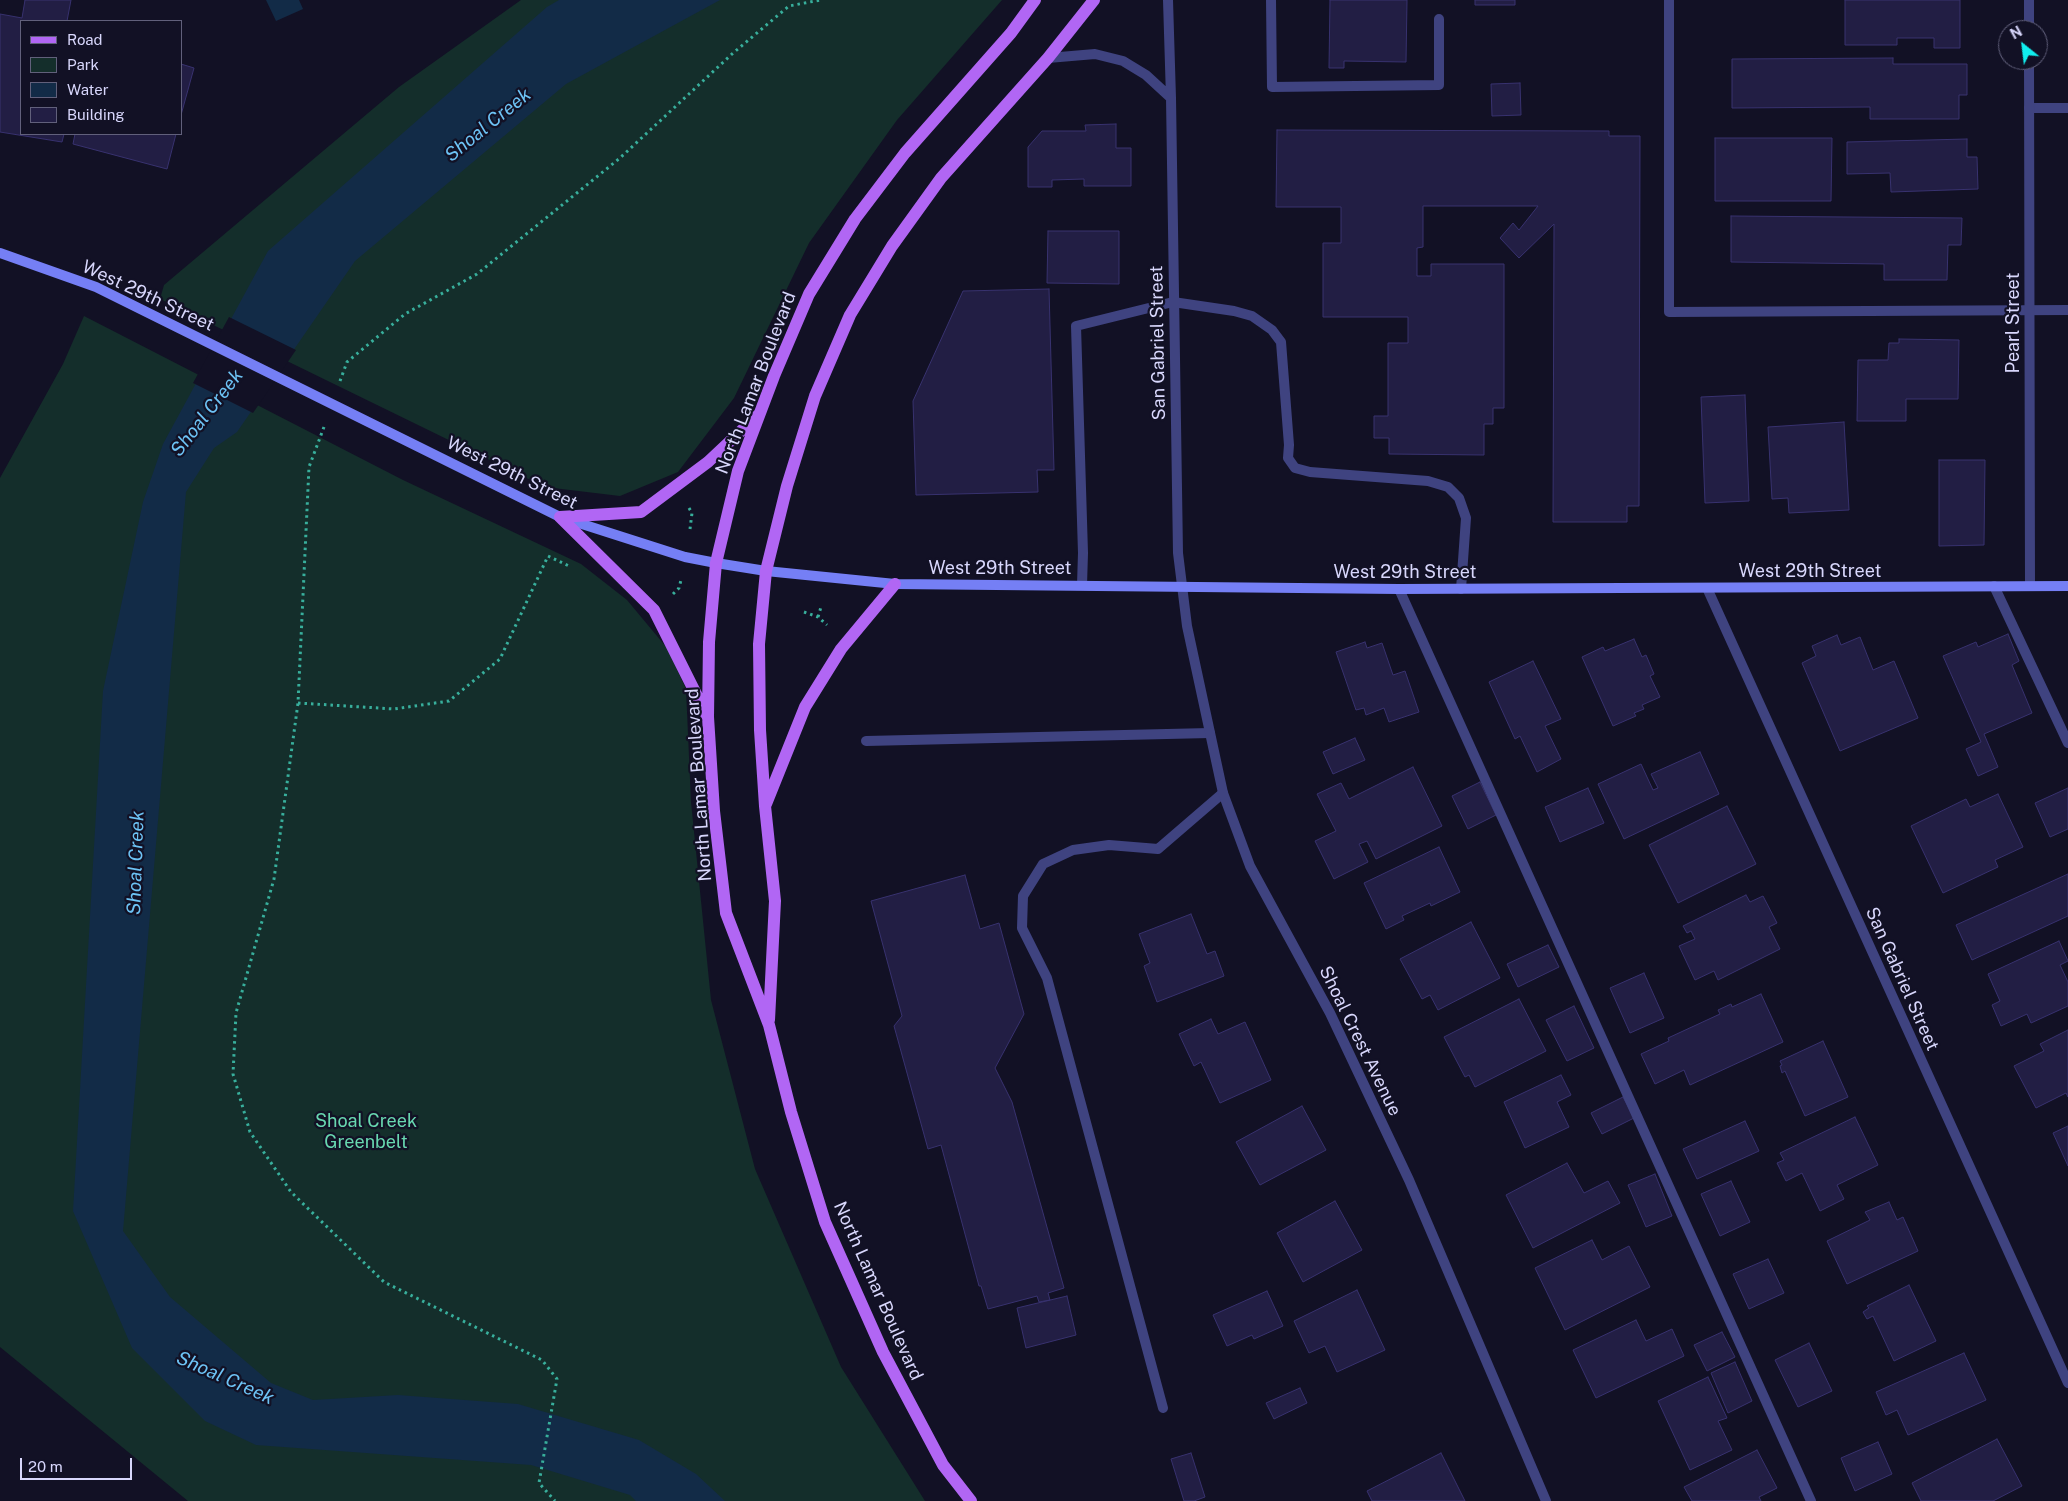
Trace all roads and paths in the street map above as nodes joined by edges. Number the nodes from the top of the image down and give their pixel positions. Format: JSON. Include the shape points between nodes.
{"nodes":[{"id":1,"x":820,"y":0,"type":"edge"},
{"id":2,"x":1035,"y":0,"type":"edge"},
{"id":3,"x":1094,"y":0,"type":"edge"},
{"id":4,"x":1168,"y":0,"type":"edge"},
{"id":5,"x":1271,"y":0,"type":"edge"},
{"id":6,"x":1669,"y":0,"type":"edge"},
{"id":7,"x":2029,"y":0,"type":"edge"},
{"id":8,"x":1439,"y":19,"type":"dead end"},
{"id":9,"x":2029,"y":20,"type":"edge"},
{"id":10,"x":1048,"y":58,"type":"junction"},
{"id":11,"x":2029,"y":70,"type":"edge"},
{"id":12,"x":1171,"y":98,"type":"junction"},
{"id":13,"x":2029,"y":108,"type":"junction"},
{"id":14,"x":2068,"y":108,"type":"edge"},
{"id":15,"x":0,"y":253,"type":"edge"},
{"id":16,"x":1173,"y":302,"type":"junction"},
{"id":17,"x":2030,"y":310,"type":"junction"},
{"id":18,"x":2068,"y":310,"type":"edge"},
{"id":19,"x":337,"y":388,"type":"dead end"},
{"id":20,"x":760,"y":413,"type":"junction"},
{"id":21,"x":325,"y":423,"type":"dead end"},
{"id":22,"x":560,"y":517,"type":"junction"},
{"id":23,"x":716,"y":564,"type":"junction"},
{"id":24,"x":573,"y":568,"type":"dead end"},
{"id":25,"x":766,"y":571,"type":"junction"},
{"id":26,"x":895,"y":584,"type":"junction"},
{"id":27,"x":1082,"y":585,"type":"junction"},
{"id":28,"x":1181,"y":586,"type":"junction"},
{"id":29,"x":1994,"y":586,"type":"junction"},
{"id":30,"x":2030,"y":586,"type":"junction"},
{"id":31,"x":2068,"y":586,"type":"edge"},
{"id":32,"x":1707,"y":588,"type":"junction"},
{"id":33,"x":1399,"y":589,"type":"junction"},
{"id":34,"x":1461,"y":589,"type":"junction"},
{"id":35,"x":821,"y":607,"type":"dead end"},
{"id":36,"x":804,"y":612,"type":"dead end"},
{"id":37,"x":818,"y":617,"type":"junction"},
{"id":38,"x":829,"y":626,"type":"dead end"},
{"id":39,"x":298,"y":703,"type":"junction"},
{"id":40,"x":708,"y":718,"type":"junction"},
{"id":41,"x":1210,"y":732,"type":"junction"},
{"id":42,"x":866,"y":741,"type":"dead end"},
{"id":43,"x":2068,"y":743,"type":"edge"},
{"id":44,"x":1223,"y":793,"type":"junction"},
{"id":45,"x":765,"y":806,"type":"junction"},
{"id":46,"x":769,"y":1024,"type":"junction"},
{"id":47,"x":2068,"y":1383,"type":"edge"},
{"id":48,"x":1163,"y":1408,"type":"dead end"},
{"id":49,"x":555,"y":1501,"type":"edge"},
{"id":50,"x":971,"y":1501,"type":"edge"},
{"id":51,"x":1546,"y":1501,"type":"edge"},
{"id":52,"x":1811,"y":1501,"type":"edge"}],
"edges":[{"from":1,"to":19,"type":"path","via":[[790,6],[732,54],[620,158],[477,274],[405,314],[347,362]]},
{"from":2,"to":20,"type":"main road","name":"North Lamar Boulevard","via":[[1012,33],[905,153],[856,219],[808,294]]},
{"from":3,"to":10,"type":"main road","name":"North Lamar Boulevard"},
{"from":4,"to":12,"type":"street","name":"San Gabriel Street"},
{"from":5,"to":8,"type":"street","via":[[1272,88],[1439,85]]},
{"from":6,"to":17,"type":"street","via":[[1669,312]]},
{"from":7,"to":9,"type":"street"},
{"from":10,"to":12,"type":"street","via":[[1095,54],[1123,61],[1146,75]]},
{"from":10,"to":25,"type":"main road","name":"North Lamar Boulevard","via":[[941,178],[892,246],[850,315],[816,396],[787,486]]},
{"from":11,"to":13,"type":"street","name":"Pearl Street"},
{"from":12,"to":16,"type":"street","name":"San Gabriel Street"},
{"from":13,"to":14,"type":"street"},
{"from":13,"to":17,"type":"street","name":"Pearl Street"},
{"from":15,"to":22,"type":"street","name":"West 29th Street","via":[[96,287]]},
{"from":16,"to":27,"type":"street","via":[[1076,326]]},
{"from":16,"to":28,"type":"street","name":"San Gabriel Street"},
{"from":16,"to":34,"type":"street","via":[[1252,316],[1272,330],[1281,342],[1288,458],[1295,468],[1310,472],[1428,481],[1448,487],[1459,498],[1466,518]]},
{"from":17,"to":18,"type":"street"},
{"from":17,"to":30,"type":"street","name":"Pearl Street"},
{"from":20,"to":22,"type":"main road","via":[[708,462],[641,512]]},
{"from":20,"to":23,"type":"main road","name":"North Lamar Boulevard","via":[[738,471]]},
{"from":21,"to":39,"type":"path","via":[[309,467]]},
{"from":22,"to":23,"type":"street","name":"West 29th Street"},
{"from":22,"to":40,"type":"main road","via":[[654,610]]},
{"from":23,"to":25,"type":"street","name":"West 29th Street"},
{"from":23,"to":40,"type":"main road","name":"North Lamar Boulevard","via":[[709,642]]},
{"from":24,"to":39,"type":"path","via":[[548,556],[500,659],[449,701],[394,709]]},
{"from":25,"to":26,"type":"street","name":"West 29th Street"},
{"from":25,"to":45,"type":"main road","name":"North Lamar Boulevard","via":[[759,644],[759,716]]},
{"from":26,"to":27,"type":"street","name":"West 29th Street"},
{"from":26,"to":45,"type":"main road","via":[[841,649],[805,707]]},
{"from":27,"to":28,"type":"street","name":"West 29th Street"},
{"from":28,"to":33,"type":"street","name":"West 29th Street"},
{"from":28,"to":41,"type":"street","name":"Shoal Crest Avenue"},
{"from":29,"to":30,"type":"street","name":"West 29th Street"},
{"from":29,"to":32,"type":"street","name":"West 29th Street"},
{"from":29,"to":43,"type":"street"},
{"from":30,"to":31,"type":"street","name":"West 29th Street"},
{"from":32,"to":34,"type":"street","name":"West 29th Street"},
{"from":32,"to":47,"type":"street","name":"San Gabriel Street"},
{"from":33,"to":34,"type":"street","name":"West 29th Street"},
{"from":33,"to":52,"type":"street"},
{"from":35,"to":37,"type":"path"},
{"from":36,"to":37,"type":"path"},
{"from":37,"to":38,"type":"path"},
{"from":39,"to":49,"type":"path","via":[[274,879],[236,1013],[233,1074],[250,1132],[290,1192],[384,1282],[542,1360],[557,1379],[539,1483]]},
{"from":40,"to":46,"type":"main road","name":"North Lamar Boulevard","via":[[714,811],[726,913]]},
{"from":41,"to":42,"type":"street"},
{"from":41,"to":44,"type":"street","name":"Shoal Crest Avenue"},
{"from":44,"to":48,"type":"street","via":[[1158,849],[1109,845],[1073,850],[1043,864],[1023,896],[1022,928],[1047,978]]},
{"from":44,"to":51,"type":"street","name":"Shoal Crest Avenue","via":[[1250,866],[1330,1012],[1409,1180]]},
{"from":45,"to":46,"type":"main road","name":"North Lamar Boulevard","via":[[775,901]]},
{"from":46,"to":50,"type":"main road","name":"North Lamar Boulevard","via":[[824,1222],[883,1352],[943,1465]]}]}
